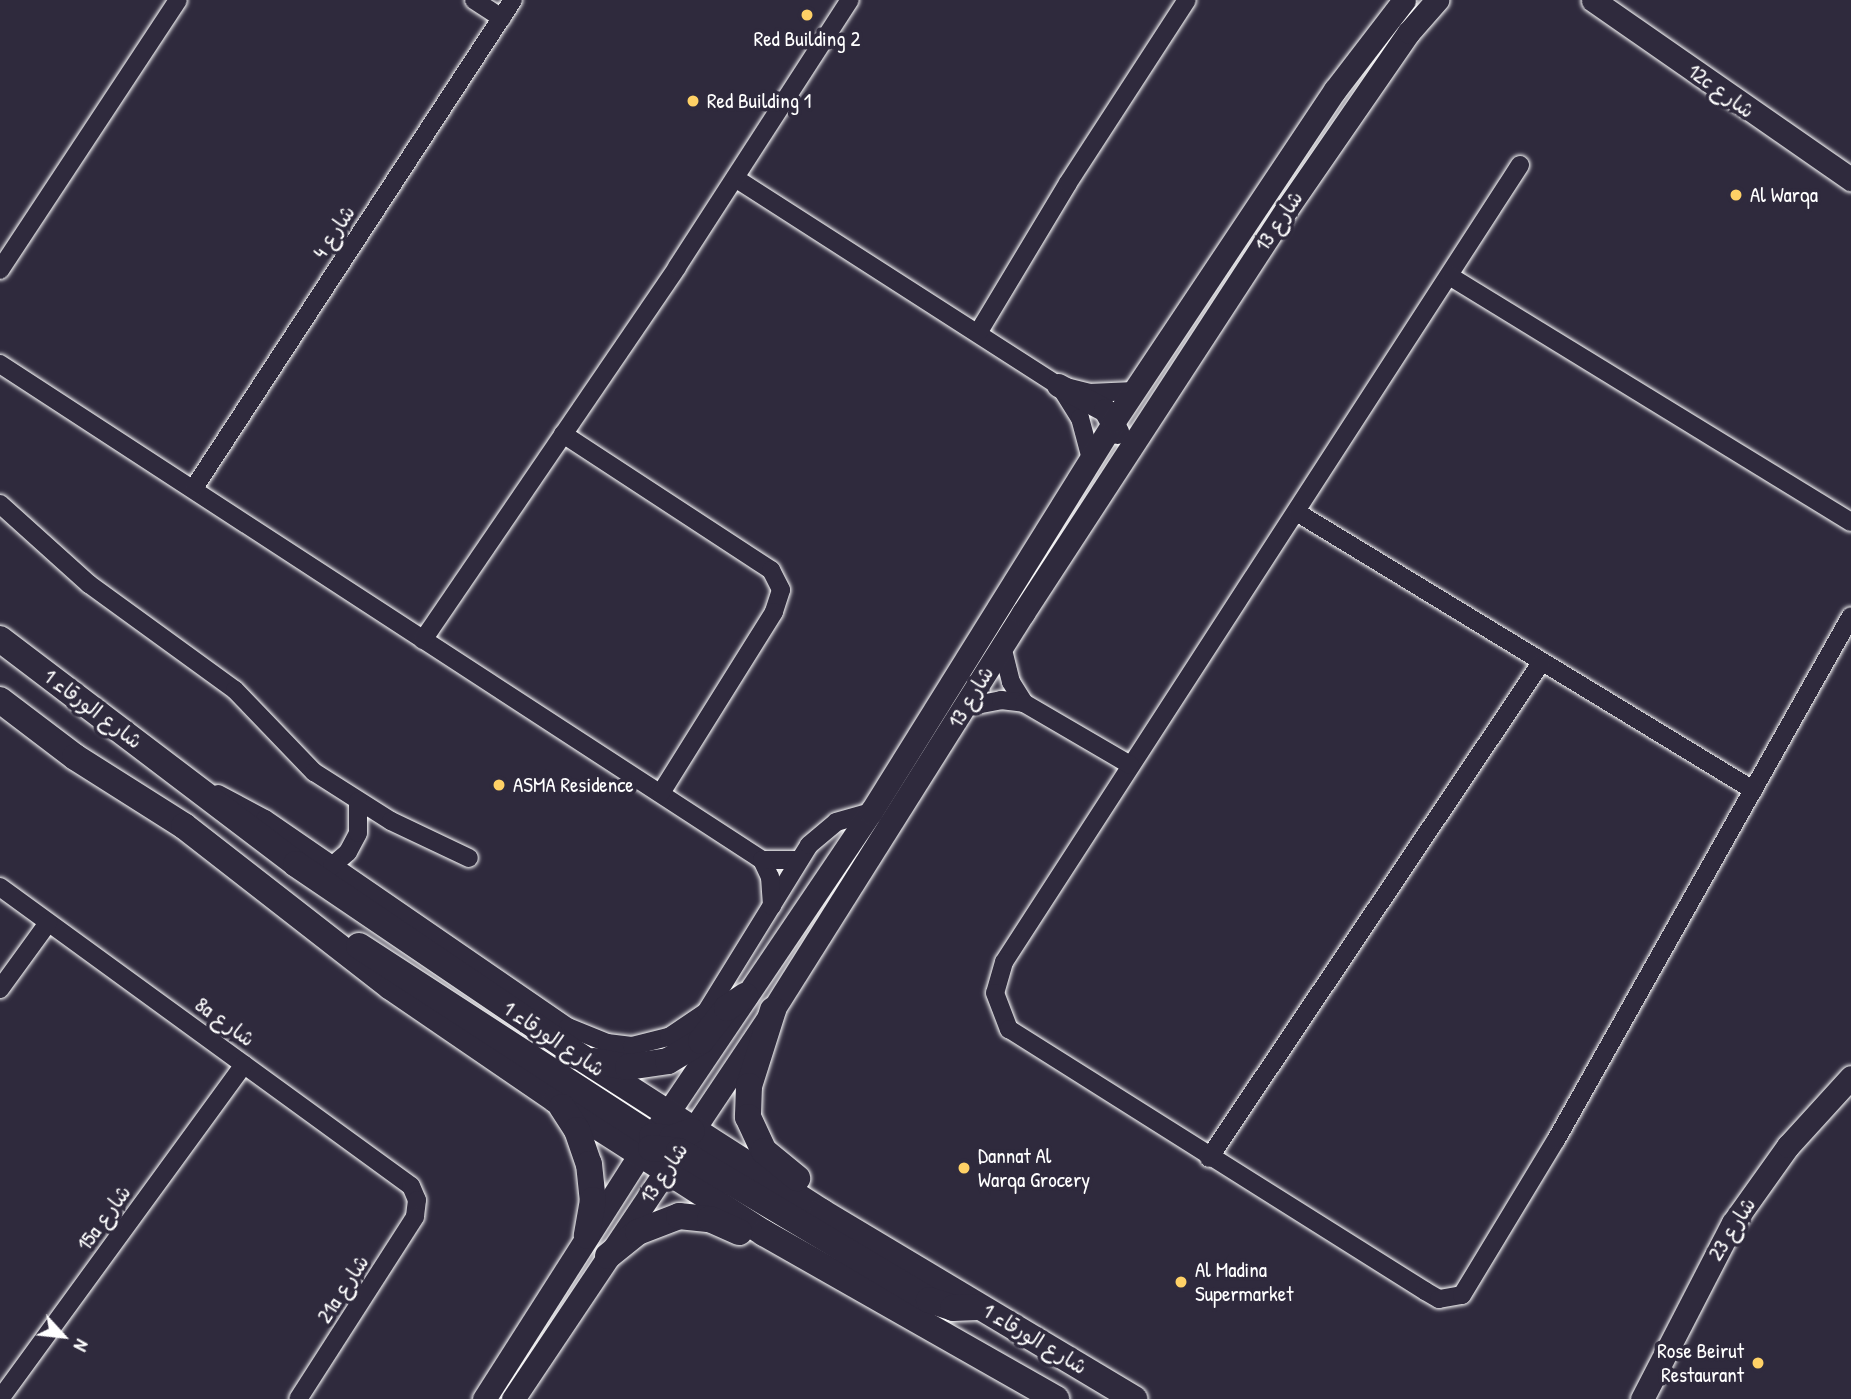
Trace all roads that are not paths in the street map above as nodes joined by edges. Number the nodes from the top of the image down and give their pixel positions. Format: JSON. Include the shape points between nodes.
{"nodes":[{"id":1,"x":178,"y":0,"type":"edge"},
{"id":2,"x":474,"y":0,"type":"edge"},
{"id":3,"x":513,"y":0,"type":"edge"},
{"id":4,"x":849,"y":0,"type":"edge"},
{"id":5,"x":1187,"y":0,"type":"edge"},
{"id":6,"x":1404,"y":0,"type":"edge"},
{"id":7,"x":1437,"y":0,"type":"edge"},
{"id":8,"x":1593,"y":0,"type":"edge"},
{"id":9,"x":502,"y":18,"type":"junction"},
{"id":10,"x":1520,"y":165,"type":"dead end"},
{"id":11,"x":735,"y":178,"type":"junction"},
{"id":12,"x":1851,"y":179,"type":"edge"},
{"id":13,"x":0,"y":270,"type":"edge"},
{"id":14,"x":1451,"y":277,"type":"junction"},
{"id":15,"x":978,"y":333,"type":"junction"},
{"id":16,"x":0,"y":364,"type":"edge"},
{"id":17,"x":1058,"y":385,"type":"junction"},
{"id":18,"x":1133,"y":391,"type":"junction"},
{"id":19,"x":1114,"y":421,"type":"junction"},
{"id":20,"x":563,"y":434,"type":"junction"},
{"id":21,"x":1090,"y":456,"type":"junction"},
{"id":22,"x":194,"y":488,"type":"junction"},
{"id":23,"x":0,"y":504,"type":"edge"},
{"id":24,"x":1298,"y":513,"type":"junction"},
{"id":25,"x":1851,"y":522,"type":"edge"},
{"id":26,"x":1063,"y":555,"type":"junction"},
{"id":27,"x":1851,"y":616,"type":"edge"},
{"id":28,"x":0,"y":639,"type":"edge"},
{"id":29,"x":423,"y":640,"type":"junction"},
{"id":30,"x":1002,"y":646,"type":"junction"},
{"id":31,"x":1541,"y":663,"type":"junction"},
{"id":32,"x":0,"y":701,"type":"edge"},
{"id":33,"x":1024,"y":702,"type":"junction"},
{"id":34,"x":966,"y":707,"type":"junction"},
{"id":35,"x":1130,"y":765,"type":"junction"},
{"id":36,"x":195,"y":785,"type":"junction"},
{"id":37,"x":1753,"y":790,"type":"junction"},
{"id":38,"x":661,"y":793,"type":"junction"},
{"id":39,"x":358,"y":801,"type":"junction"},
{"id":40,"x":871,"y":812,"type":"junction"},
{"id":41,"x":469,"y":858,"type":"dead end"},
{"id":42,"x":762,"y":860,"type":"junction"},
{"id":43,"x":799,"y":860,"type":"junction"},
{"id":44,"x":332,"y":866,"type":"junction"},
{"id":45,"x":0,"y":887,"type":"edge"},
{"id":46,"x":772,"y":906,"type":"junction"},
{"id":47,"x":48,"y":923,"type":"junction"},
{"id":48,"x":316,"y":926,"type":"junction"},
{"id":49,"x":0,"y":989,"type":"edge"},
{"id":50,"x":746,"y":996,"type":"junction"},
{"id":51,"x":773,"y":1010,"type":"junction"},
{"id":52,"x":582,"y":1058,"type":"junction"},
{"id":53,"x":244,"y":1064,"type":"junction"},
{"id":54,"x":1851,"y":1077,"type":"edge"},
{"id":55,"x":556,"y":1100,"type":"junction"},
{"id":56,"x":653,"y":1135,"type":"junction"},
{"id":57,"x":679,"y":1151,"type":"junction"},
{"id":58,"x":1209,"y":1158,"type":"junction"},
{"id":59,"x":417,"y":1200,"type":"joint"},
{"id":60,"x":822,"y":1212,"type":"junction"},
{"id":61,"x":764,"y":1233,"type":"junction"},
{"id":62,"x":587,"y":1235,"type":"junction"},
{"id":63,"x":608,"y":1256,"type":"junction"},
{"id":64,"x":980,"y":1306,"type":"junction"},
{"id":65,"x":0,"y":1399,"type":"edge"},
{"id":66,"x":298,"y":1399,"type":"edge"},
{"id":67,"x":484,"y":1399,"type":"edge"},
{"id":68,"x":513,"y":1399,"type":"edge"},
{"id":69,"x":1056,"y":1399,"type":"edge"},
{"id":70,"x":1134,"y":1399,"type":"edge"},
{"id":71,"x":1642,"y":1399,"type":"edge"}],
"edges":[{"from":1,"to":13,"type":"street"},
{"from":2,"to":9,"type":"street"},
{"from":3,"to":9,"type":"street","name":"شارع 4"},
{"from":4,"to":11,"type":"street"},
{"from":5,"to":15,"type":"street"},
{"from":6,"to":18,"type":"street","name":"شارع 13","via":[[1356,60]]},
{"from":7,"to":26,"type":"street","name":"شارع 13","via":[[1409,32],[1286,210]]},
{"from":8,"to":12,"type":"street","name":"12c شارع"},
{"from":9,"to":22,"type":"street","name":"شارع 4"},
{"from":10,"to":14,"type":"street"},
{"from":11,"to":15,"type":"street"},
{"from":11,"to":20,"type":"street"},
{"from":14,"to":24,"type":"street"},
{"from":14,"to":25,"type":"street"},
{"from":15,"to":17,"type":"street"},
{"from":16,"to":22,"type":"street"},
{"from":17,"to":18,"type":"street","via":[[1089,393]]},
{"from":17,"to":19,"type":"street","via":[[1100,406]]},
{"from":17,"to":21,"type":"street","via":[[1080,418]]},
{"from":18,"to":19,"type":"street","name":"شارع 13"},
{"from":19,"to":21,"type":"street","name":"شارع 13"},
{"from":19,"to":26,"type":"street","via":[[1116,447],[1072,522]]},
{"from":20,"to":29,"type":"street"},
{"from":20,"to":38,"type":"street","via":[[778,578],[781,590],[774,612]]},
{"from":21,"to":40,"type":"street","name":"شارع 13"},
{"from":22,"to":29,"type":"street"},
{"from":23,"to":39,"type":"street","via":[[89,584],[235,690],[302,762]]},
{"from":24,"to":31,"type":"street"},
{"from":24,"to":35,"type":"street"},
{"from":26,"to":30,"type":"street","name":"شارع 13"},
{"from":27,"to":37,"type":"street"},
{"from":28,"to":36,"type":"main road","name":"شارع الورقاء 1"},
{"from":29,"to":38,"type":"street"},
{"from":30,"to":33,"type":"street","via":[[1011,682]]},
{"from":30,"to":34,"type":"street","name":"شارع 13"},
{"from":31,"to":37,"type":"street"},
{"from":31,"to":58,"type":"street"},
{"from":32,"to":48,"type":"main road","name":"شارع الورقاء 1","via":[[75,757],[184,826]]},
{"from":33,"to":34,"type":"street","via":[[1001,700]]},
{"from":33,"to":35,"type":"street"},
{"from":34,"to":51,"type":"street","name":"شارع 13"},
{"from":35,"to":58,"type":"street","via":[[1004,962],[998,977],[997,1005],[1009,1029],[1021,1039]]},
{"from":36,"to":44,"type":"street","via":[[248,809]]},
{"from":36,"to":52,"type":"main road","name":"شارع الورقاء 1","via":[[296,864]]},
{"from":37,"to":58,"type":"street","via":[[1556,1140],[1462,1295],[1439,1299],[1424,1291]]},
{"from":38,"to":42,"type":"street"},
{"from":39,"to":41,"type":"street"},
{"from":39,"to":44,"type":"street","via":[[358,833],[348,852]]},
{"from":40,"to":43,"type":"street","via":[[836,822]]},
{"from":40,"to":50,"type":"street","name":"شارع 13"},
{"from":42,"to":43,"type":"street"},
{"from":42,"to":46,"type":"street","via":[[772,886]]},
{"from":43,"to":46,"type":"street"},
{"from":44,"to":46,"type":"street","via":[[568,1027],[607,1043],[632,1046],[669,1037],[706,1012]]},
{"from":45,"to":47,"type":"street","name":"8a شارع"},
{"from":47,"to":49,"type":"street"},
{"from":47,"to":53,"type":"street","name":"8a شارع"},
{"from":48,"to":55,"type":"main road","name":"شارع الورقاء 1","via":[[391,987]]},
{"from":48,"to":56,"type":"main road","via":[[395,965]]},
{"from":50,"to":52,"type":"main road","via":[[727,1008],[701,1041],[668,1061],[628,1067]]},
{"from":50,"to":56,"type":"street","name":"شارع 13"},
{"from":51,"to":57,"type":"street","name":"شارع 13"},
{"from":51,"to":60,"type":"main road","via":[[748,1086],[750,1129],[772,1161],[812,1189]]},
{"from":52,"to":56,"type":"main road","name":"شارع الورقاء 1"},
{"from":53,"to":59,"type":"street","name":"8a شارع","via":[[404,1178]]},
{"from":53,"to":65,"type":"street","name":"15a شارع"},
{"from":54,"to":71,"type":"street","name":"شارع 23","via":[[1793,1140],[1733,1223]]},
{"from":55,"to":56,"type":"main road","name":"شارع الورقاء 1"},
{"from":55,"to":62,"type":"main road","via":[[577,1130],[589,1164],[593,1200]]},
{"from":56,"to":57,"type":"main road","name":"شارع الورقاء 1"},
{"from":56,"to":57,"type":"main road","via":[[673,1138]]},
{"from":56,"to":62,"type":"street","name":"شارع 13"},
{"from":57,"to":60,"type":"main road","name":"شارع الورقاء 1"},
{"from":57,"to":61,"type":"main road","name":"شارع الورقاء 1"},
{"from":57,"to":63,"type":"street","name":"شارع 13"},
{"from":57,"to":64,"type":"main road","via":[[929,1300],[953,1308]]},
{"from":59,"to":66,"type":"street","name":"21a شارع","via":[[407,1231]]},
{"from":60,"to":64,"type":"main road","name":"شارع الورقاء 1"},
{"from":61,"to":63,"type":"main road","via":[[748,1235],[710,1219],[679,1216],[638,1232]]},
{"from":61,"to":69,"type":"main road","name":"شارع الورقاء 1"},
{"from":62,"to":67,"type":"street","name":"شارع 13"},
{"from":63,"to":68,"type":"street","name":"شارع 13"},
{"from":64,"to":70,"type":"main road","name":"شارع الورقاء 1"}]}
